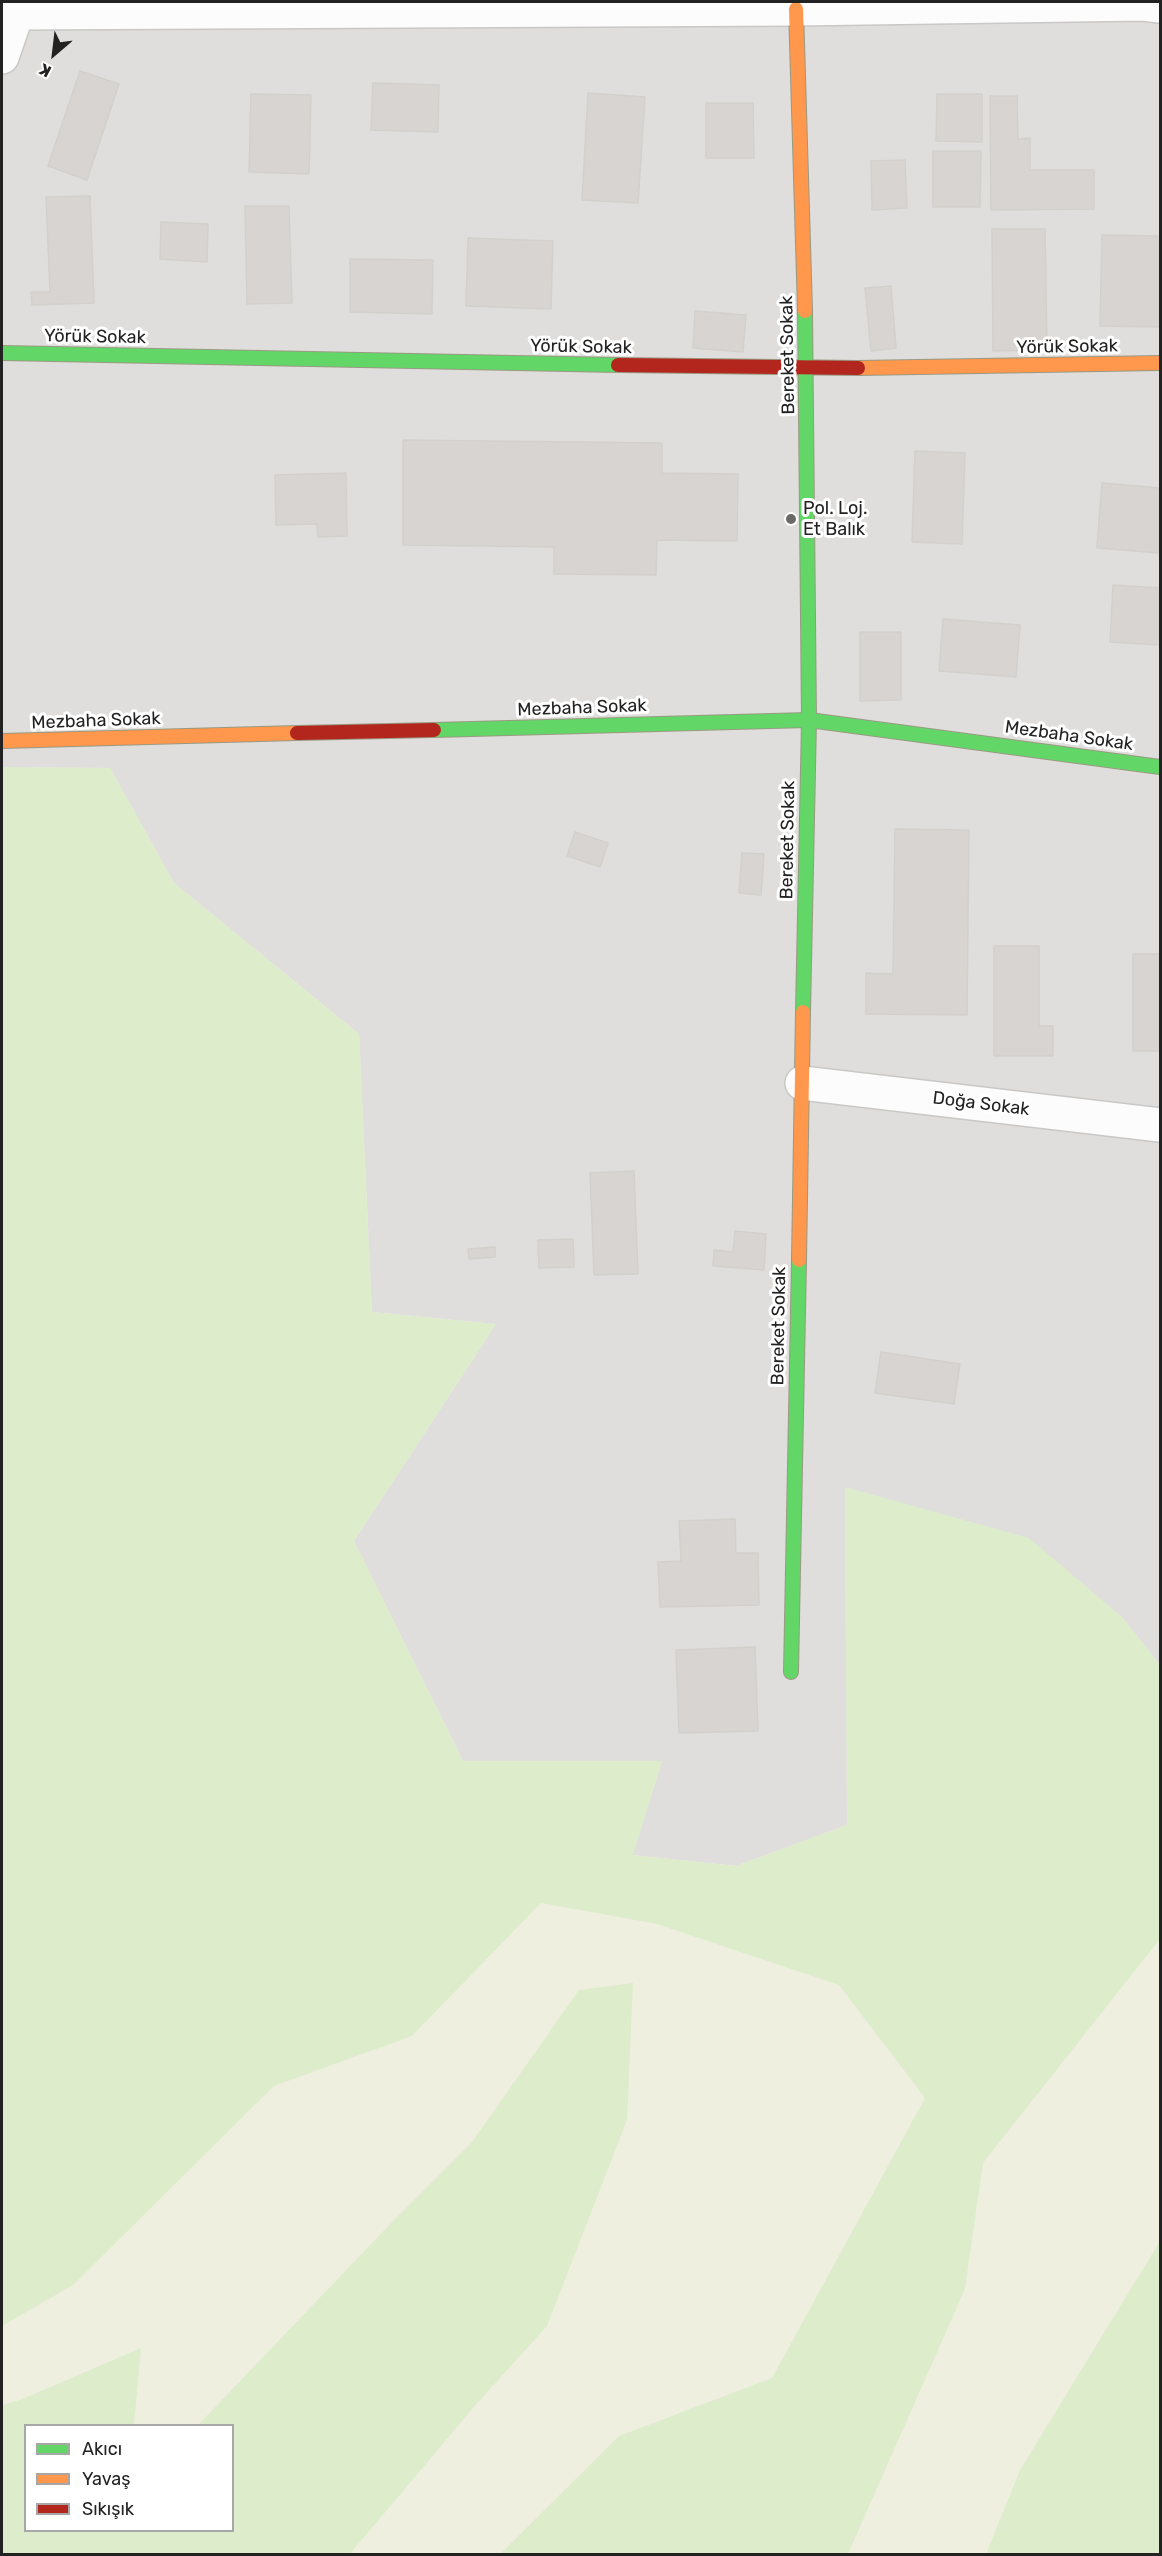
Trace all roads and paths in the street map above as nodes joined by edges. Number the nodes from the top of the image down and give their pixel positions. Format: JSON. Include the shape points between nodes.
{"nodes":[{"id":1,"x":1149,"y":4,"type":"edge"},
{"id":2,"x":19,"y":7,"type":"edge"},
{"id":3,"x":796,"y":9,"type":"junction"},
{"id":4,"x":2,"y":57,"type":"edge"},
{"id":5,"x":2,"y":353,"type":"edge"},
{"id":6,"x":1161,"y":363,"type":"edge"},
{"id":7,"x":807,"y":369,"type":"junction"},
{"id":8,"x":809,"y":720,"type":"junction"},
{"id":9,"x":2,"y":741,"type":"edge"},
{"id":10,"x":1161,"y":766,"type":"edge"},
{"id":11,"x":802,"y":1083,"type":"junction"},
{"id":12,"x":1161,"y":1125,"type":"edge"},
{"id":13,"x":791,"y":1672,"type":"dead end"}],
"edges":[{"from":1,"to":3,"type":"street"},
{"from":2,"to":3,"type":"street"},
{"from":2,"to":4,"type":"street"},
{"from":3,"to":7,"type":"street","name":"Bereket Sokak"},
{"from":5,"to":7,"type":"street","name":"Yörük Sokak"},
{"from":6,"to":7,"type":"street","name":"Yörük Sokak"},
{"from":7,"to":8,"type":"street","name":"Bereket Sokak"},
{"from":8,"to":9,"type":"street","name":"Mezbaha Sokak"},
{"from":8,"to":10,"type":"street","name":"Mezbaha Sokak"},
{"from":8,"to":11,"type":"street","name":"Bereket Sokak"},
{"from":11,"to":12,"type":"street","name":"Doğa Sokak"},
{"from":11,"to":13,"type":"street","name":"Bereket Sokak"}]}
